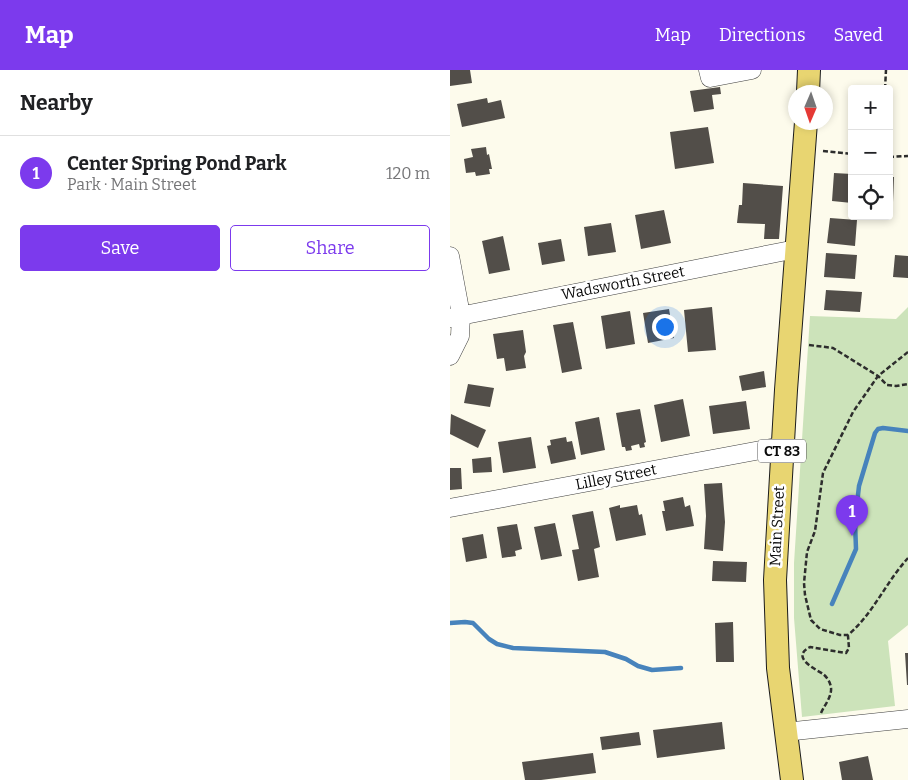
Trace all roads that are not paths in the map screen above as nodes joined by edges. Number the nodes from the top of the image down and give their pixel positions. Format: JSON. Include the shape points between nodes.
{"nodes":[{"id":1,"x":708,"y":70,"type":"edge"},
{"id":2,"x":752,"y":70,"type":"edge"},
{"id":3,"x":809,"y":70,"type":"edge"},
{"id":4,"x":808,"y":85,"type":"edge"},
{"id":5,"x":805,"y":130,"type":"edge"},
{"id":6,"x":796,"y":249,"type":"junction"},
{"id":7,"x":450,"y":256,"type":"edge"},
{"id":8,"x":456,"y":316,"type":"edge"},
{"id":9,"x":450,"y":356,"type":"edge"},
{"id":10,"x":782,"y":446,"type":"junction"},
{"id":11,"x":450,"y":508,"type":"edge"},
{"id":12,"x":908,"y":719,"type":"edge"},
{"id":13,"x":785,"y":732,"type":"junction"},
{"id":14,"x":792,"y":780,"type":"edge"}],
"edges":[{"from":1,"to":2,"type":"street","via":[[710,78]]},
{"from":3,"to":4,"type":"main road"},
{"from":5,"to":6,"type":"main road","name":"Main Street","number":"CT 83"},
{"from":6,"to":8,"type":"street","name":"Wadsworth Street"},
{"from":6,"to":10,"type":"main road","name":"Main Street","number":"CT 83"},
{"from":7,"to":8,"type":"street"},
{"from":8,"to":9,"type":"street","via":[[460,336]]},
{"from":10,"to":11,"type":"street","name":"Lilley Street"},
{"from":10,"to":13,"type":"main road","name":"Main Street","number":"CT 83","via":[[774,598]]},
{"from":12,"to":13,"type":"street"},
{"from":13,"to":14,"type":"main road","name":"Main Street","number":"CT 83"}]}
